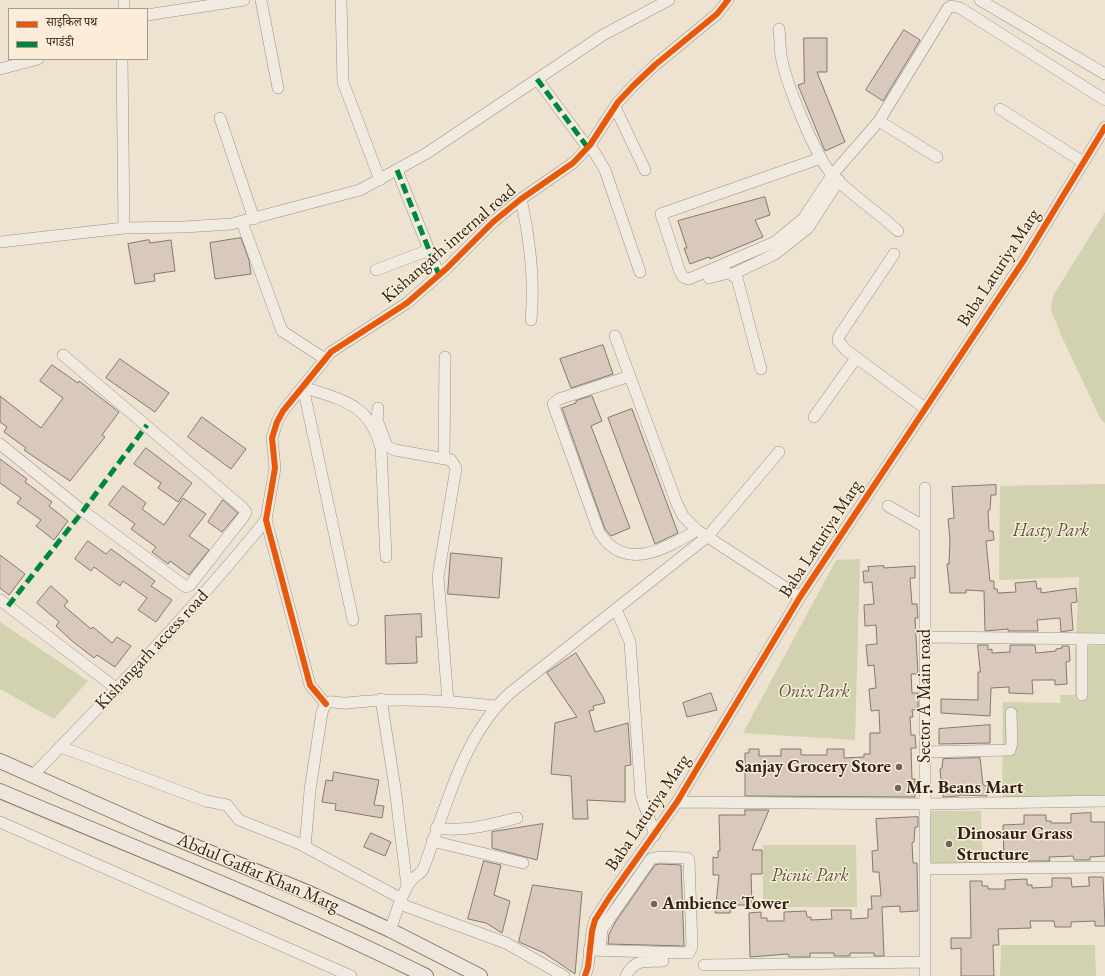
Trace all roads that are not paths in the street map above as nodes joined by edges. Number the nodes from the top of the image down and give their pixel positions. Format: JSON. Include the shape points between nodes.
{"nodes":[{"id":1,"x":244,"y":0,"type":"edge"},
{"id":2,"x":261,"y":0,"type":"edge"},
{"id":3,"x":341,"y":0,"type":"edge"},
{"id":4,"x":669,"y":0,"type":"edge"},
{"id":5,"x":728,"y":0,"type":"edge"},
{"id":6,"x":980,"y":0,"type":"edge"},
{"id":7,"x":148,"y":15,"type":"edge"},
{"id":8,"x":779,"y":29,"type":"dead end"},
{"id":9,"x":34,"y":60,"type":"edge"},
{"id":10,"x":122,"y":60,"type":"edge"},
{"id":11,"x":0,"y":69,"type":"edge"},
{"id":12,"x":1105,"y":74,"type":"edge"},
{"id":13,"x":537,"y":79,"type":"junction"},
{"id":14,"x":278,"y":88,"type":"dead end"},
{"id":15,"x":1105,"y":100,"type":"edge"},
{"id":16,"x":615,"y":107,"type":"junction"},
{"id":17,"x":1000,"y":109,"type":"dead end"},
{"id":18,"x":220,"y":118,"type":"dead end"},
{"id":19,"x":879,"y":121,"type":"junction"},
{"id":20,"x":1105,"y":127,"type":"edge"},
{"id":21,"x":589,"y":146,"type":"junction"},
{"id":22,"x":937,"y":157,"type":"dead end"},
{"id":23,"x":822,"y":158,"type":"junction"},
{"id":24,"x":1083,"y":162,"type":"junction"},
{"id":25,"x":397,"y":170,"type":"junction"},
{"id":26,"x":645,"y":170,"type":"dead end"},
{"id":27,"x":836,"y":177,"type":"junction"},
{"id":28,"x":380,"y":180,"type":"junction"},
{"id":29,"x":521,"y":199,"type":"junction"},
{"id":30,"x":254,"y":219,"type":"junction"},
{"id":31,"x":242,"y":222,"type":"junction"},
{"id":32,"x":124,"y":228,"type":"junction"},
{"id":33,"x":898,"y":231,"type":"dead end"},
{"id":34,"x":0,"y":242,"type":"edge"},
{"id":35,"x":429,"y":250,"type":"junction"},
{"id":36,"x":894,"y":254,"type":"dead end"},
{"id":37,"x":376,"y":270,"type":"dead end"},
{"id":38,"x":640,"y":272,"type":"dead end"},
{"id":39,"x":733,"y":274,"type":"junction"},
{"id":40,"x":439,"y":275,"type":"junction"},
{"id":41,"x":694,"y":284,"type":"dead end"},
{"id":42,"x":531,"y":320,"type":"dead end"},
{"id":43,"x":616,"y":336,"type":"dead end"},
{"id":44,"x":63,"y":355,"type":"dead end"},
{"id":45,"x":445,"y":357,"type":"dead end"},
{"id":46,"x":856,"y":358,"type":"junction"},
{"id":47,"x":325,"y":359,"type":"junction"},
{"id":48,"x":761,"y":369,"type":"dead end"},
{"id":49,"x":630,"y":376,"type":"junction"},
{"id":50,"x":303,"y":387,"type":"junction"},
{"id":51,"x":378,"y":408,"type":"dead end"},
{"id":52,"x":926,"y":409,"type":"junction"},
{"id":53,"x":814,"y":417,"type":"dead end"},
{"id":54,"x":0,"y":444,"type":"edge"},
{"id":55,"x":779,"y":452,"type":"dead end"},
{"id":56,"x":444,"y":459,"type":"junction"},
{"id":57,"x":925,"y":488,"type":"dead end"},
{"id":58,"x":888,"y":506,"type":"dead end"},
{"id":59,"x":266,"y":520,"type":"junction"},
{"id":60,"x":925,"y":527,"type":"junction"},
{"id":61,"x":697,"y":530,"type":"junction"},
{"id":62,"x":708,"y":536,"type":"junction"},
{"id":63,"x":386,"y":557,"type":"dead end"},
{"id":64,"x":800,"y":597,"type":"junction"},
{"id":65,"x":0,"y":600,"type":"edge"},
{"id":66,"x":616,"y":609,"type":"junction"},
{"id":67,"x":353,"y":620,"type":"dead end"},
{"id":68,"x":925,"y":637,"type":"junction"},
{"id":69,"x":1082,"y":639,"type":"junction"},
{"id":70,"x":1105,"y":639,"type":"edge"},
{"id":71,"x":117,"y":689,"type":"junction"},
{"id":72,"x":1082,"y":695,"type":"dead end"},
{"id":73,"x":381,"y":699,"type":"junction"},
{"id":74,"x":448,"y":701,"type":"junction"},
{"id":75,"x":326,"y":704,"type":"junction"},
{"id":76,"x":495,"y":706,"type":"junction"},
{"id":77,"x":1011,"y":713,"type":"dead end"},
{"id":78,"x":61,"y":747,"type":"junction"},
{"id":79,"x":925,"y":752,"type":"junction"},
{"id":80,"x":0,"y":761,"type":"edge"},
{"id":81,"x":33,"y":775,"type":"junction"},
{"id":82,"x":0,"y":791,"type":"edge"},
{"id":83,"x":1105,"y":801,"type":"edge"},
{"id":84,"x":677,"y":802,"type":"junction"},
{"id":85,"x":925,"y":804,"type":"junction"},
{"id":86,"x":517,"y":818,"type":"dead end"},
{"id":87,"x":0,"y":822,"type":"edge"},
{"id":88,"x":436,"y":828,"type":"junction"},
{"id":89,"x":655,"y":835,"type":"junction"},
{"id":90,"x":432,"y":841,"type":"junction"},
{"id":91,"x":305,"y":847,"type":"junction"},
{"id":92,"x":646,"y":856,"type":"junction"},
{"id":93,"x":523,"y":863,"type":"dead end"},
{"id":94,"x":1105,"y":867,"type":"edge"},
{"id":95,"x":925,"y":869,"type":"junction"},
{"id":96,"x":407,"y":886,"type":"junction"},
{"id":97,"x":401,"y":902,"type":"junction"},
{"id":98,"x":390,"y":930,"type":"junction"},
{"id":99,"x":595,"y":950,"type":"junction"},
{"id":100,"x":663,"y":961,"type":"dead end"},
{"id":101,"x":925,"y":962,"type":"junction"},
{"id":102,"x":704,"y":965,"type":"dead end"},
{"id":103,"x":351,"y":976,"type":"edge"},
{"id":104,"x":426,"y":976,"type":"edge"},
{"id":105,"x":480,"y":976,"type":"edge"},
{"id":106,"x":564,"y":976,"type":"edge"},
{"id":107,"x":585,"y":976,"type":"edge"},
{"id":108,"x":626,"y":976,"type":"edge"},
{"id":109,"x":925,"y":976,"type":"edge"}],
"edges":[{"from":1,"to":7,"type":"street"},
{"from":2,"to":14,"type":"street"},
{"from":3,"to":28,"type":"street","via":[[343,82]]},
{"from":4,"to":13,"type":"street","via":[[603,35]]},
{"from":5,"to":16,"type":"street","name":"Kishangarh internal road","via":[[717,14],[644,75]]},
{"from":6,"to":12,"type":"street"},
{"from":8,"to":23,"type":"street","via":[[781,56],[787,76]]},
{"from":9,"to":11,"type":"street"},
{"from":10,"to":32,"type":"street"},
{"from":13,"to":21,"type":"street"},
{"from":13,"to":25,"type":"street","via":[[427,153]]},
{"from":15,"to":19,"type":"street","via":[[960,8],[951,6]]},
{"from":16,"to":21,"type":"street","name":"Kishangarh internal road"},
{"from":16,"to":26,"type":"street"},
{"from":17,"to":24,"type":"street"},
{"from":18,"to":30,"type":"street"},
{"from":19,"to":22,"type":"street"},
{"from":19,"to":27,"type":"street"},
{"from":20,"to":24,"type":"street","name":"Baba Laturiya Marg"},
{"from":21,"to":29,"type":"street","name":"Kishangarh internal road","via":[[573,163]]},
{"from":21,"to":38,"type":"street","via":[[605,170]]},
{"from":23,"to":27,"type":"street"},
{"from":23,"to":27,"type":"street","via":[[661,214],[683,277],[689,279],[775,242],[803,219]]},
{"from":24,"to":52,"type":"street","name":"Baba Laturiya Marg","via":[[1024,260]]},
{"from":25,"to":28,"type":"street"},
{"from":25,"to":35,"type":"street"},
{"from":27,"to":33,"type":"street"},
{"from":27,"to":39,"type":"street","via":[[808,228],[774,254]]},
{"from":28,"to":30,"type":"street","via":[[360,190]]},
{"from":29,"to":40,"type":"street","name":"Kishangarh internal road","via":[[493,222]]},
{"from":29,"to":42,"type":"street","via":[[534,285]]},
{"from":30,"to":31,"type":"street"},
{"from":31,"to":32,"type":"street","via":[[199,227]]},
{"from":31,"to":47,"type":"street","via":[[282,331]]},
{"from":32,"to":34,"type":"street"},
{"from":35,"to":37,"type":"street"},
{"from":35,"to":40,"type":"street"},
{"from":36,"to":46,"type":"street","via":[[839,336],[838,341]]},
{"from":39,"to":41,"type":"street","via":[[721,274]]},
{"from":39,"to":48,"type":"street","via":[[737,278]]},
{"from":40,"to":47,"type":"street","name":"Kishangarh internal road","via":[[407,303],[339,346]]},
{"from":43,"to":49,"type":"street"},
{"from":44,"to":54,"type":"street","via":[[246,512],[186,587],[79,508]]},
{"from":45,"to":56,"type":"street"},
{"from":46,"to":52,"type":"street"},
{"from":46,"to":53,"type":"street"},
{"from":47,"to":50,"type":"street","name":"Kishangarh internal road"},
{"from":49,"to":61,"type":"street","via":[[677,504],[683,516]]},
{"from":49,"to":61,"type":"street","via":[[559,398],[553,404],[599,532],[604,540],[620,551],[644,554],[665,548]]},
{"from":50,"to":59,"type":"street","name":"Kishangarh internal road","via":[[283,411],[275,427],[272,438],[275,468]]},
{"from":50,"to":63,"type":"street","via":[[351,404],[360,410],[378,435],[381,448]]},
{"from":50,"to":67,"type":"street"},
{"from":51,"to":56,"type":"street","via":[[376,420],[387,446],[395,450]]},
{"from":52,"to":64,"type":"street","name":"Baba Laturiya Marg"},
{"from":55,"to":62,"type":"street"},
{"from":56,"to":74,"type":"street","via":[[451,460],[456,468],[438,577]]},
{"from":57,"to":60,"type":"street","name":"Sector A Main road"},
{"from":58,"to":60,"type":"street"},
{"from":59,"to":71,"type":"street","name":"Kishangarh access road","via":[[223,573]]},
{"from":59,"to":75,"type":"street","via":[[310,685]]},
{"from":60,"to":68,"type":"street","name":"Sector A Main road"},
{"from":61,"to":62,"type":"street"},
{"from":62,"to":64,"type":"street"},
{"from":62,"to":66,"type":"street"},
{"from":64,"to":84,"type":"street","name":"Baba Laturiya Marg"},
{"from":65,"to":71,"type":"street"},
{"from":66,"to":76,"type":"street"},
{"from":66,"to":89,"type":"street","via":[[630,642],[640,796]]},
{"from":68,"to":69,"type":"street"},
{"from":68,"to":79,"type":"street","name":"Sector A Main road"},
{"from":69,"to":70,"type":"street"},
{"from":69,"to":72,"type":"street"},
{"from":71,"to":78,"type":"street","name":"Kishangarh access road"},
{"from":73,"to":74,"type":"street"},
{"from":73,"to":75,"type":"street"},
{"from":73,"to":96,"type":"street"},
{"from":74,"to":76,"type":"street"},
{"from":75,"to":91,"type":"street","via":[[322,712],[310,790]]},
{"from":76,"to":88,"type":"street","via":[[470,748]]},
{"from":77,"to":79,"type":"street","via":[[1010,750]]},
{"from":78,"to":81,"type":"street","name":"Kishangarh access road"},
{"from":78,"to":91,"type":"street","via":[[206,801],[227,805],[239,820]]},
{"from":79,"to":85,"type":"street","name":"Sector A Main road"},
{"from":80,"to":81,"type":"main road","name":"Abdul Gaffar Khan Marg"},
{"from":81,"to":98,"type":"main road","name":"Abdul Gaffar Khan Marg"},
{"from":82,"to":104,"type":"main road","name":"Abdul Gaffar Khan Marg","via":[[262,900]]},
{"from":83,"to":85,"type":"street"},
{"from":84,"to":85,"type":"street"},
{"from":84,"to":89,"type":"street","name":"Baba Laturiya Marg"},
{"from":85,"to":95,"type":"street","name":"Sector A Main road"},
{"from":86,"to":88,"type":"street","via":[[456,831]]},
{"from":87,"to":103,"type":"street"},
{"from":88,"to":90,"type":"street"},
{"from":89,"to":92,"type":"street","name":"Baba Laturiya Marg"},
{"from":90,"to":93,"type":"street"},
{"from":90,"to":96,"type":"street","via":[[424,869]]},
{"from":91,"to":97,"type":"street"},
{"from":92,"to":99,"type":"street","name":"Baba Laturiya Marg","via":[[609,898],[595,920]]},
{"from":92,"to":99,"type":"street","via":[[689,860],[692,949],[689,953]]},
{"from":94,"to":95,"type":"street"},
{"from":95,"to":101,"type":"street","name":"Sector A Main road"},
{"from":96,"to":97,"type":"street"},
{"from":97,"to":98,"type":"street"},
{"from":97,"to":106,"type":"street","via":[[506,943]]},
{"from":98,"to":105,"type":"main road","name":"Abdul Gaffar Khan Marg"},
{"from":99,"to":107,"type":"street","name":"Baba Laturiya Marg"},
{"from":100,"to":108,"type":"street","via":[[631,966]]},
{"from":101,"to":102,"type":"street"},
{"from":101,"to":109,"type":"street","name":"Sector A Main road"}]}
